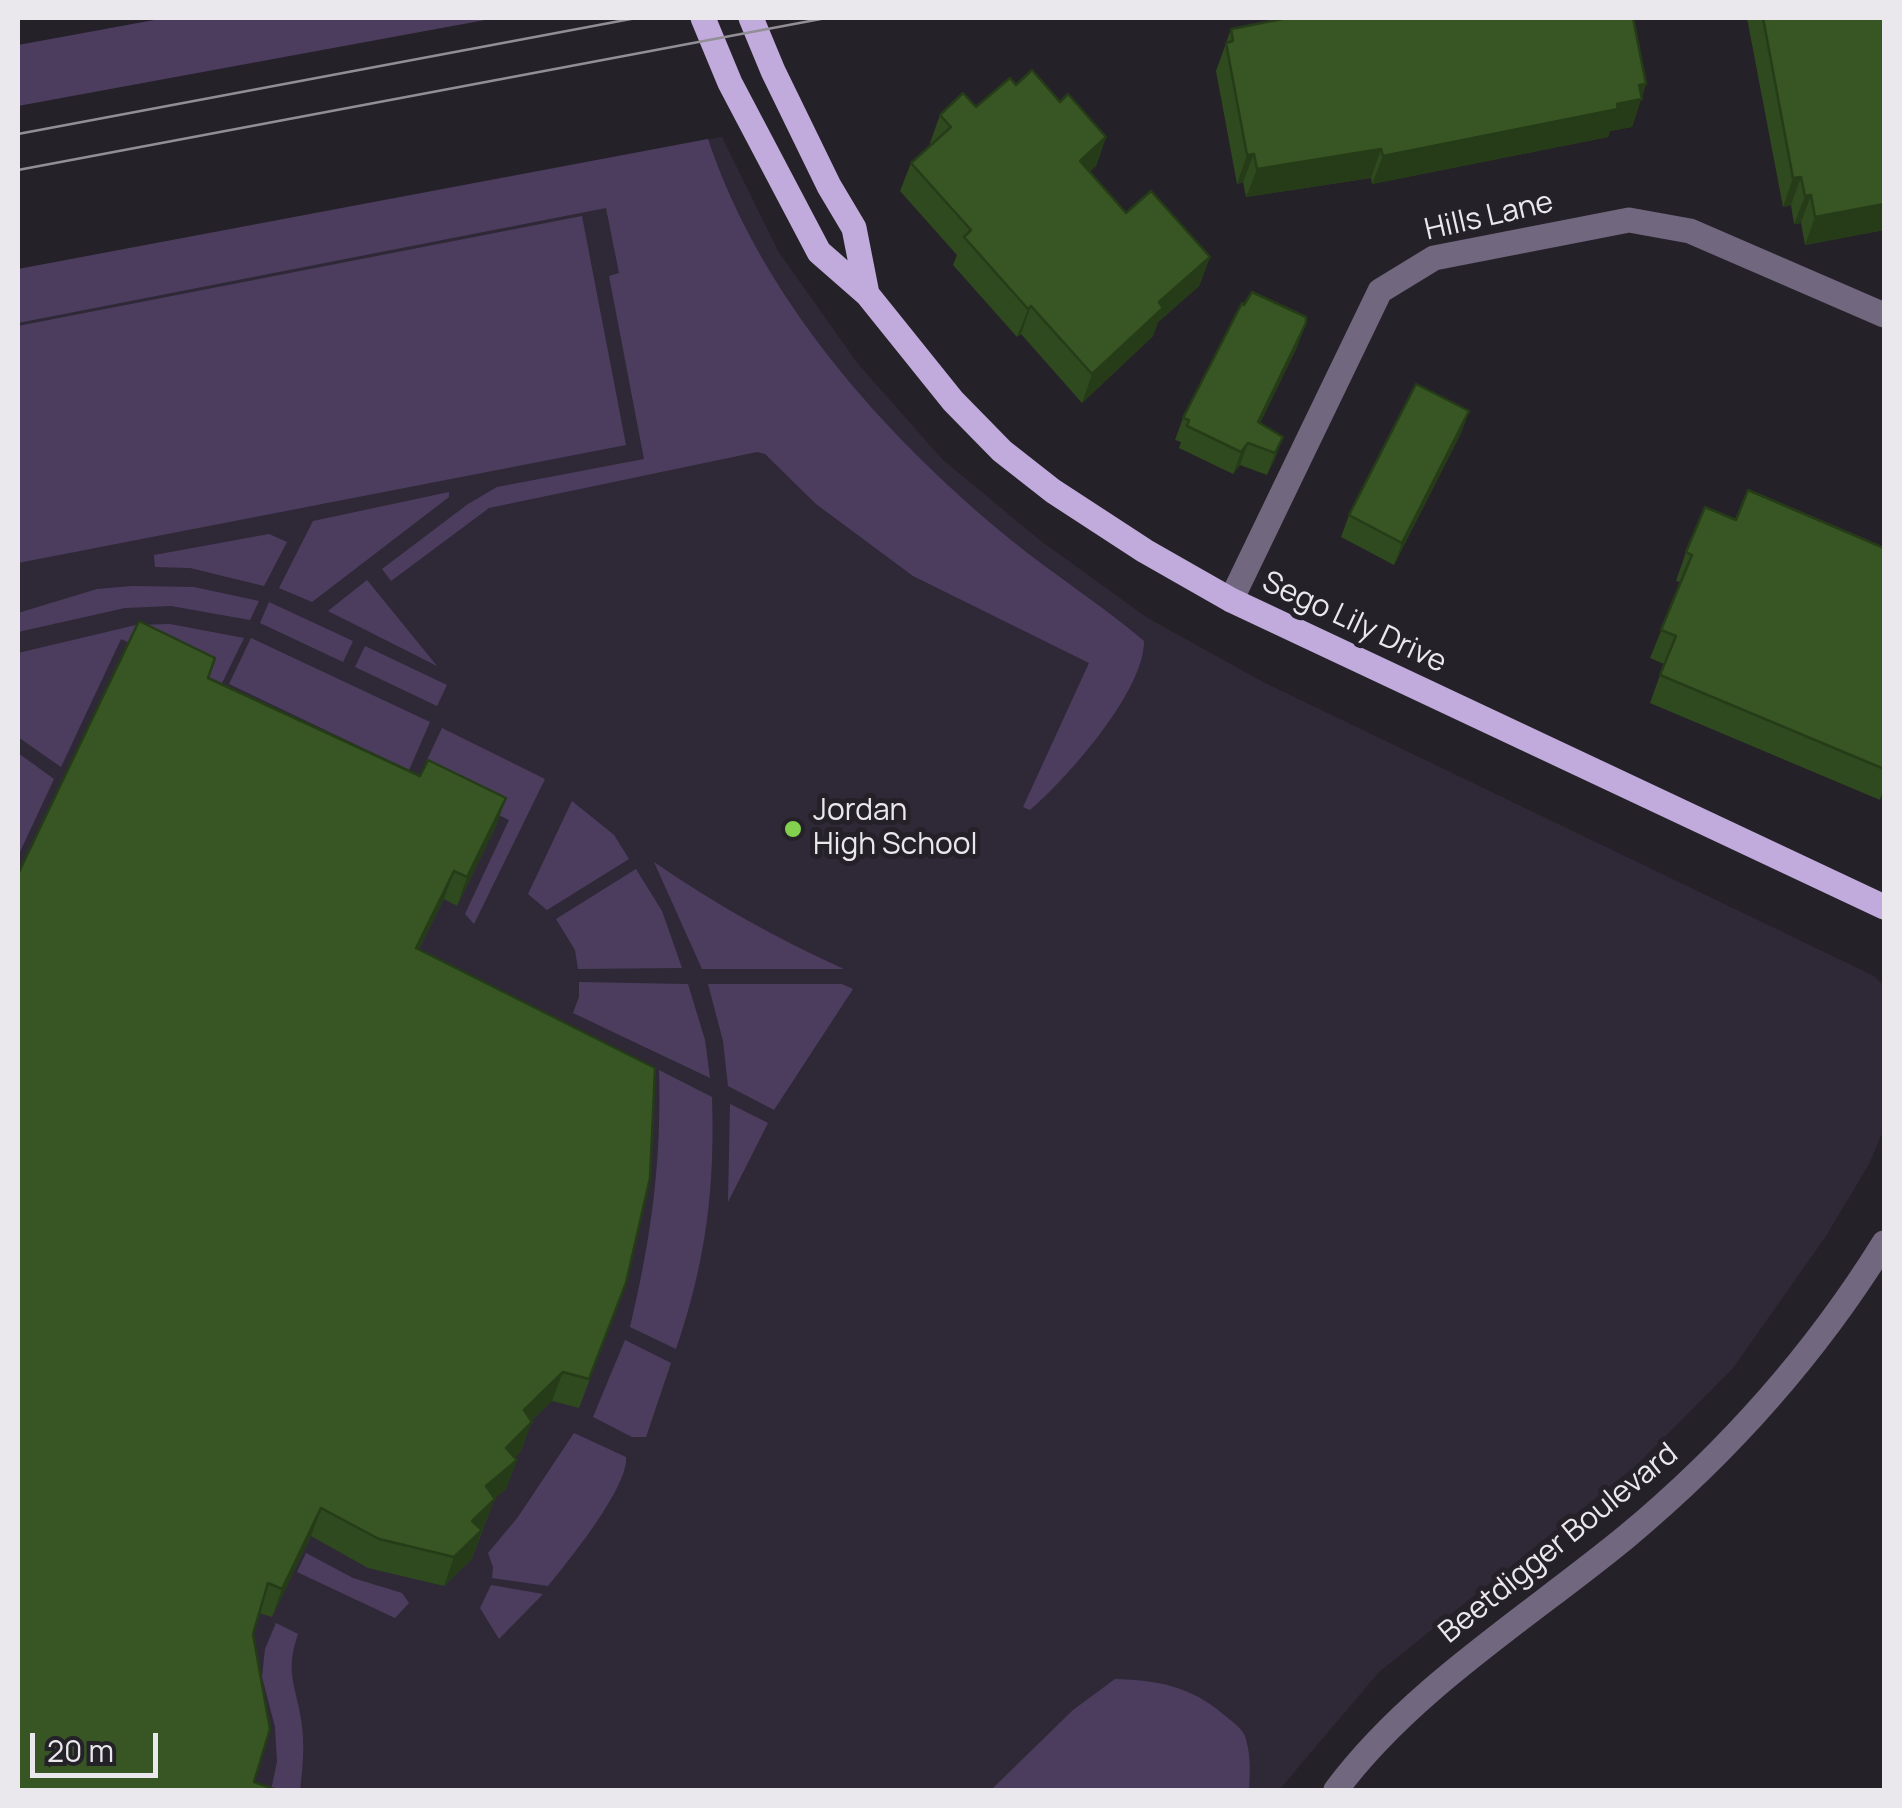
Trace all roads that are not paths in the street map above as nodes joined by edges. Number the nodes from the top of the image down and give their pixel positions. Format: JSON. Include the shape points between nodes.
{"nodes":[{"id":1,"x":703,"y":18,"type":"edge"},
{"id":2,"x":751,"y":18,"type":"edge"},
{"id":3,"x":867,"y":294,"type":"junction"},
{"id":4,"x":1884,"y":315,"type":"edge"},
{"id":5,"x":1230,"y":600,"type":"junction"},
{"id":6,"x":1884,"y":908,"type":"edge"},
{"id":7,"x":1884,"y":1242,"type":"edge"},
{"id":8,"x":1336,"y":1790,"type":"edge"}],
"edges":[{"from":1,"to":3,"type":"main road","name":"Sego Lily Drive","via":[[819,252]]},
{"from":2,"to":3,"type":"main road","name":"Sego Lily Drive","via":[[854,228]]},
{"from":3,"to":5,"type":"main road","name":"Sego Lily Drive","via":[[1002,450],[1129,541]]},
{"from":4,"to":5,"type":"street","name":"Hills Lane","via":[[1690,231],[1629,220],[1434,258],[1380,291]]},
{"from":5,"to":6,"type":"main road","name":"Sego Lily Drive"},
{"from":7,"to":8,"type":"street","name":"Beetdigger Boulevard","via":[[1781,1386],[1706,1466],[1465,1662]]}]}
